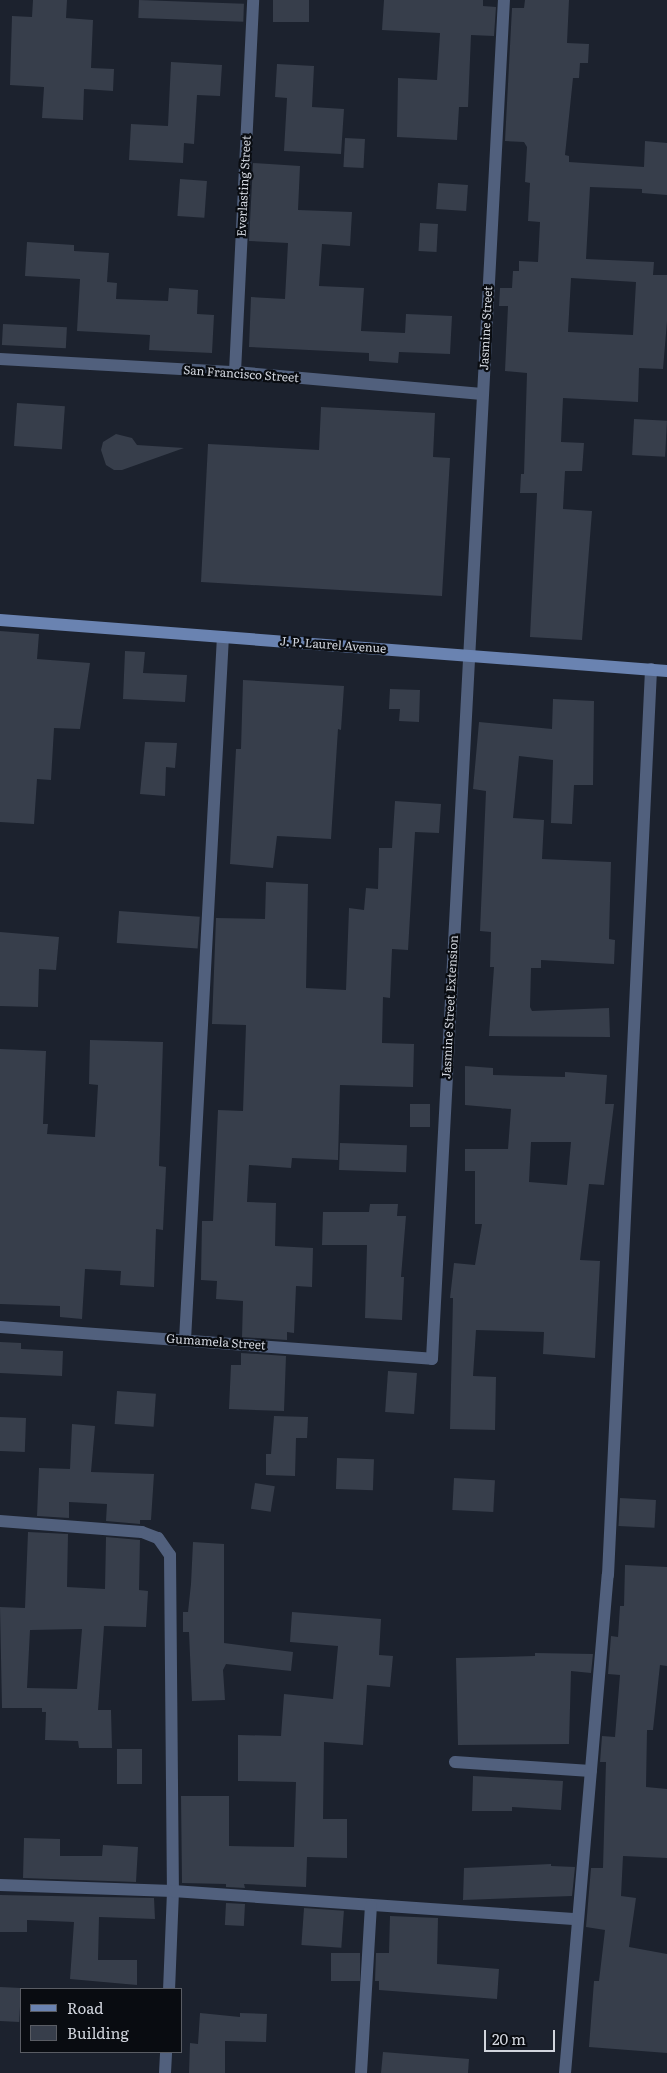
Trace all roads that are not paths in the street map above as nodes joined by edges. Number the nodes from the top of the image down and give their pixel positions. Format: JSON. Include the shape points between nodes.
{"nodes":[{"id":1,"x":253,"y":0,"type":"edge"},
{"id":2,"x":504,"y":0,"type":"edge"},
{"id":3,"x":0,"y":359,"type":"edge"},
{"id":4,"x":234,"y":372,"type":"junction"},
{"id":5,"x":482,"y":394,"type":"junction"},
{"id":6,"x":0,"y":620,"type":"edge"},
{"id":7,"x":223,"y":637,"type":"junction"},
{"id":8,"x":468,"y":656,"type":"junction"},
{"id":9,"x":651,"y":669,"type":"junction"},
{"id":10,"x":667,"y":671,"type":"edge"},
{"id":11,"x":0,"y":1327,"type":"edge"},
{"id":12,"x":185,"y":1340,"type":"junction"},
{"id":13,"x":432,"y":1359,"type":"joint"},
{"id":14,"x":0,"y":1521,"type":"edge"},
{"id":15,"x":455,"y":1762,"type":"dead end"},
{"id":16,"x":591,"y":1771,"type":"junction"},
{"id":17,"x":0,"y":1885,"type":"edge"},
{"id":18,"x":173,"y":1891,"type":"junction"},
{"id":19,"x":371,"y":1906,"type":"junction"},
{"id":20,"x":577,"y":1919,"type":"junction"},
{"id":21,"x":168,"y":1988,"type":"edge"},
{"id":22,"x":166,"y":2053,"type":"edge"},
{"id":23,"x":165,"y":2073,"type":"edge"},
{"id":24,"x":361,"y":2073,"type":"edge"},
{"id":25,"x":565,"y":2073,"type":"edge"}],
"edges":[{"from":1,"to":4,"type":"street","name":"Everlasting Street"},
{"from":2,"to":5,"type":"street","name":"Jasmine Street"},
{"from":3,"to":4,"type":"street","name":"San Francisco Street"},
{"from":4,"to":5,"type":"street","name":"San Francisco Street"},
{"from":5,"to":8,"type":"street","name":"Jasmine Street"},
{"from":6,"to":7,"type":"street","name":"J. P. Laurel Avenue"},
{"from":7,"to":8,"type":"street","name":"J. P. Laurel Avenue"},
{"from":7,"to":12,"type":"street"},
{"from":8,"to":9,"type":"street","name":"J. P. Laurel Avenue"},
{"from":8,"to":13,"type":"street","name":"Jasmine Street Extension"},
{"from":9,"to":10,"type":"street","name":"J. P. Laurel Avenue"},
{"from":9,"to":16,"type":"street","via":[[608,1576]]},
{"from":11,"to":12,"type":"street","name":"Gumamela Street"},
{"from":12,"to":13,"type":"street","name":"Gumamela Street"},
{"from":14,"to":18,"type":"street","via":[[142,1532],[158,1538],[167,1548],[172,1564]]},
{"from":15,"to":16,"type":"street"},
{"from":16,"to":20,"type":"street"},
{"from":17,"to":18,"type":"street"},
{"from":18,"to":19,"type":"street"},
{"from":18,"to":21,"type":"street"},
{"from":19,"to":20,"type":"street"},
{"from":19,"to":24,"type":"street"},
{"from":20,"to":25,"type":"street"},
{"from":22,"to":23,"type":"street"}]}
